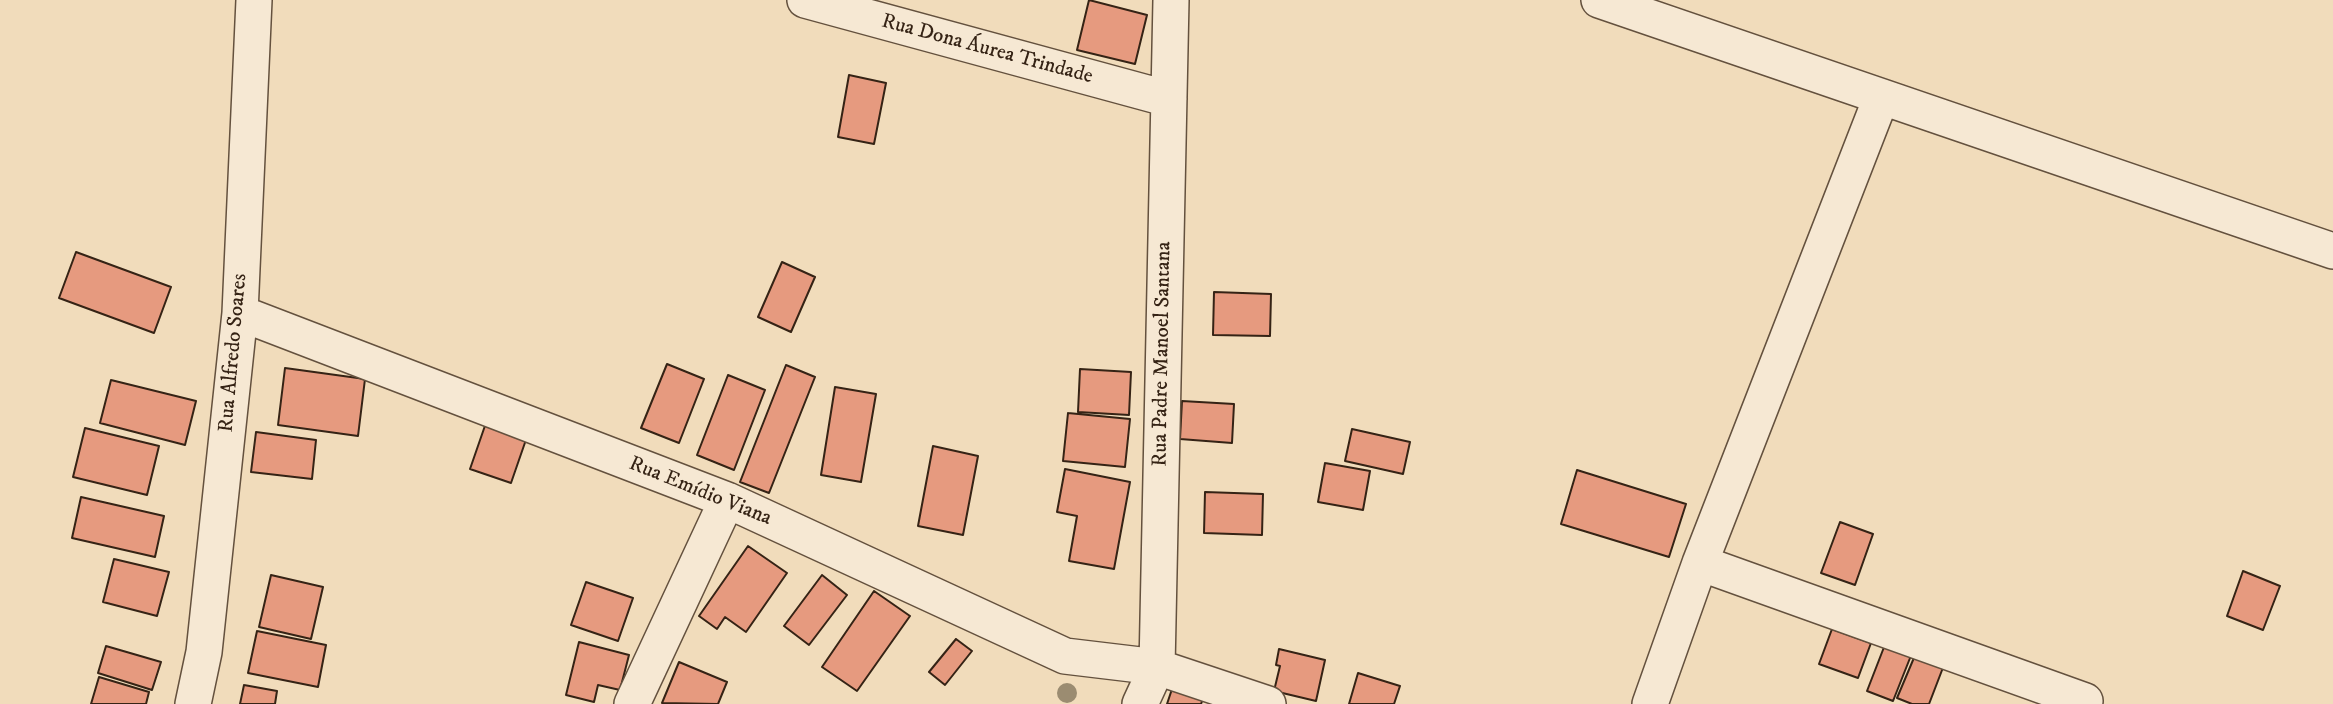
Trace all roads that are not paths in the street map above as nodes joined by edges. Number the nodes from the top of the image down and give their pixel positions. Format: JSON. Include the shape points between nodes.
{"nodes":[{"id":1,"x":254,"y":0,"type":"edge"},
{"id":2,"x":805,"y":0,"type":"edge"},
{"id":3,"x":1171,"y":0,"type":"edge"},
{"id":4,"x":1599,"y":0,"type":"edge"},
{"id":5,"x":1881,"y":98,"type":"junction"},
{"id":6,"x":1169,"y":99,"type":"junction"},
{"id":7,"x":2333,"y":251,"type":"edge"},
{"id":8,"x":240,"y":313,"type":"junction"},
{"id":9,"x":727,"y":500,"type":"junction"},
{"id":10,"x":1700,"y":564,"type":"junction"},
{"id":11,"x":1157,"y":667,"type":"junction"},
{"id":12,"x":2085,"y":701,"type":"dead end"},
{"id":13,"x":193,"y":704,"type":"edge"},
{"id":14,"x":632,"y":704,"type":"edge"},
{"id":15,"x":1140,"y":704,"type":"edge"},
{"id":16,"x":1268,"y":704,"type":"edge"},
{"id":17,"x":1650,"y":704,"type":"edge"}],
"edges":[{"from":1,"to":8,"type":"street","name":"Rua Alfredo Soares"},
{"from":2,"to":6,"type":"street","name":"Rua Dona Áurea Trindade"},
{"from":3,"to":6,"type":"street","name":"Rua Padre Manoel Santana"},
{"from":4,"to":5,"type":"street"},
{"from":5,"to":7,"type":"street"},
{"from":5,"to":10,"type":"street"},
{"from":6,"to":11,"type":"street","name":"Rua Padre Manoel Santana"},
{"from":8,"to":9,"type":"street","name":"Rua Emídio Viana"},
{"from":8,"to":13,"type":"street","name":"Rua Alfredo Soares","via":[[204,652]]},
{"from":9,"to":11,"type":"street","name":"Rua Emídio Viana","via":[[1065,656]]},
{"from":9,"to":14,"type":"street"},
{"from":10,"to":12,"type":"street"},
{"from":10,"to":17,"type":"street"},
{"from":11,"to":15,"type":"street","name":"Rua Padre Manoel Santana"},
{"from":11,"to":16,"type":"street","name":"Rua Emídio Viana"}]}
